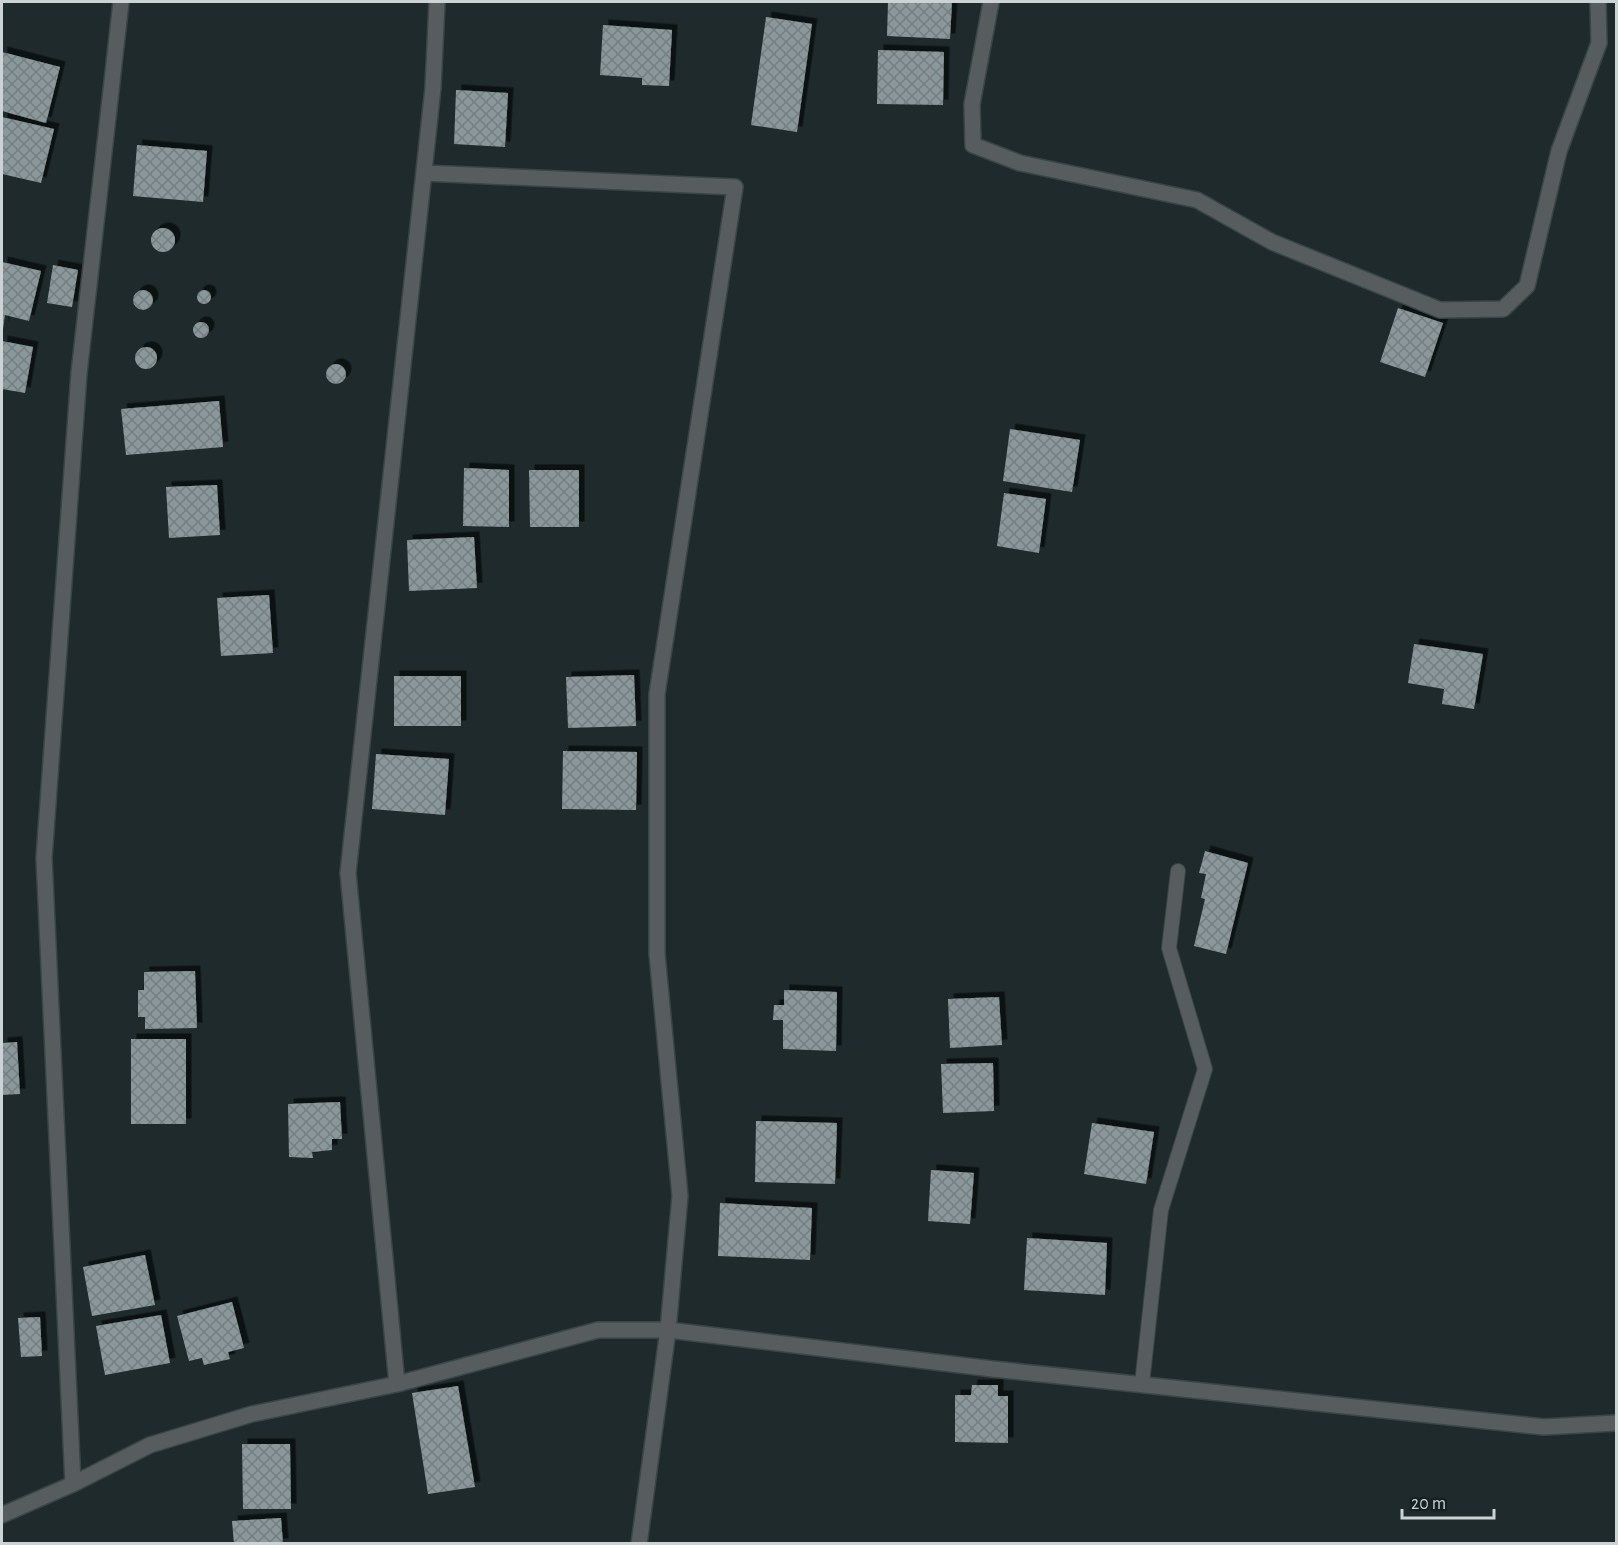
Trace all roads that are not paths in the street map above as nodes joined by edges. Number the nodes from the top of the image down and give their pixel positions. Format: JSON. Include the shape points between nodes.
{"nodes":[{"id":1,"x":121,"y":2,"type":"edge"},
{"id":2,"x":437,"y":2,"type":"edge"},
{"id":3,"x":991,"y":2,"type":"edge"},
{"id":4,"x":1598,"y":2,"type":"edge"},
{"id":5,"x":424,"y":173,"type":"junction"},
{"id":6,"x":1178,"y":871,"type":"dead end"},
{"id":7,"x":668,"y":1330,"type":"junction"},
{"id":8,"x":398,"y":1384,"type":"junction"},
{"id":9,"x":1142,"y":1384,"type":"junction"},
{"id":10,"x":1617,"y":1423,"type":"edge"},
{"id":11,"x":73,"y":1484,"type":"junction"},
{"id":12,"x":2,"y":1515,"type":"edge"},
{"id":13,"x":639,"y":1544,"type":"edge"}],
"edges":[{"from":1,"to":11,"type":"street","via":[[79,373],[44,858]]},
{"from":2,"to":5,"type":"street"},
{"from":3,"to":4,"type":"street","via":[[972,104],[973,145],[1020,163],[1197,200],[1272,242],[1440,310],[1503,309],[1527,286],[1559,151],[1599,43]]},
{"from":5,"to":7,"type":"street","via":[[735,187],[657,694],[657,954],[680,1196]]},
{"from":5,"to":8,"type":"street","via":[[348,873]]},
{"from":6,"to":9,"type":"lane","via":[[1169,948],[1205,1069],[1161,1210]]},
{"from":7,"to":8,"type":"street","via":[[598,1330]]},
{"from":7,"to":9,"type":"street"},
{"from":7,"to":13,"type":"street"},
{"from":8,"to":11,"type":"street","via":[[252,1414],[150,1445]]},
{"from":9,"to":10,"type":"street","via":[[1544,1427]]},
{"from":11,"to":12,"type":"street"}]}
